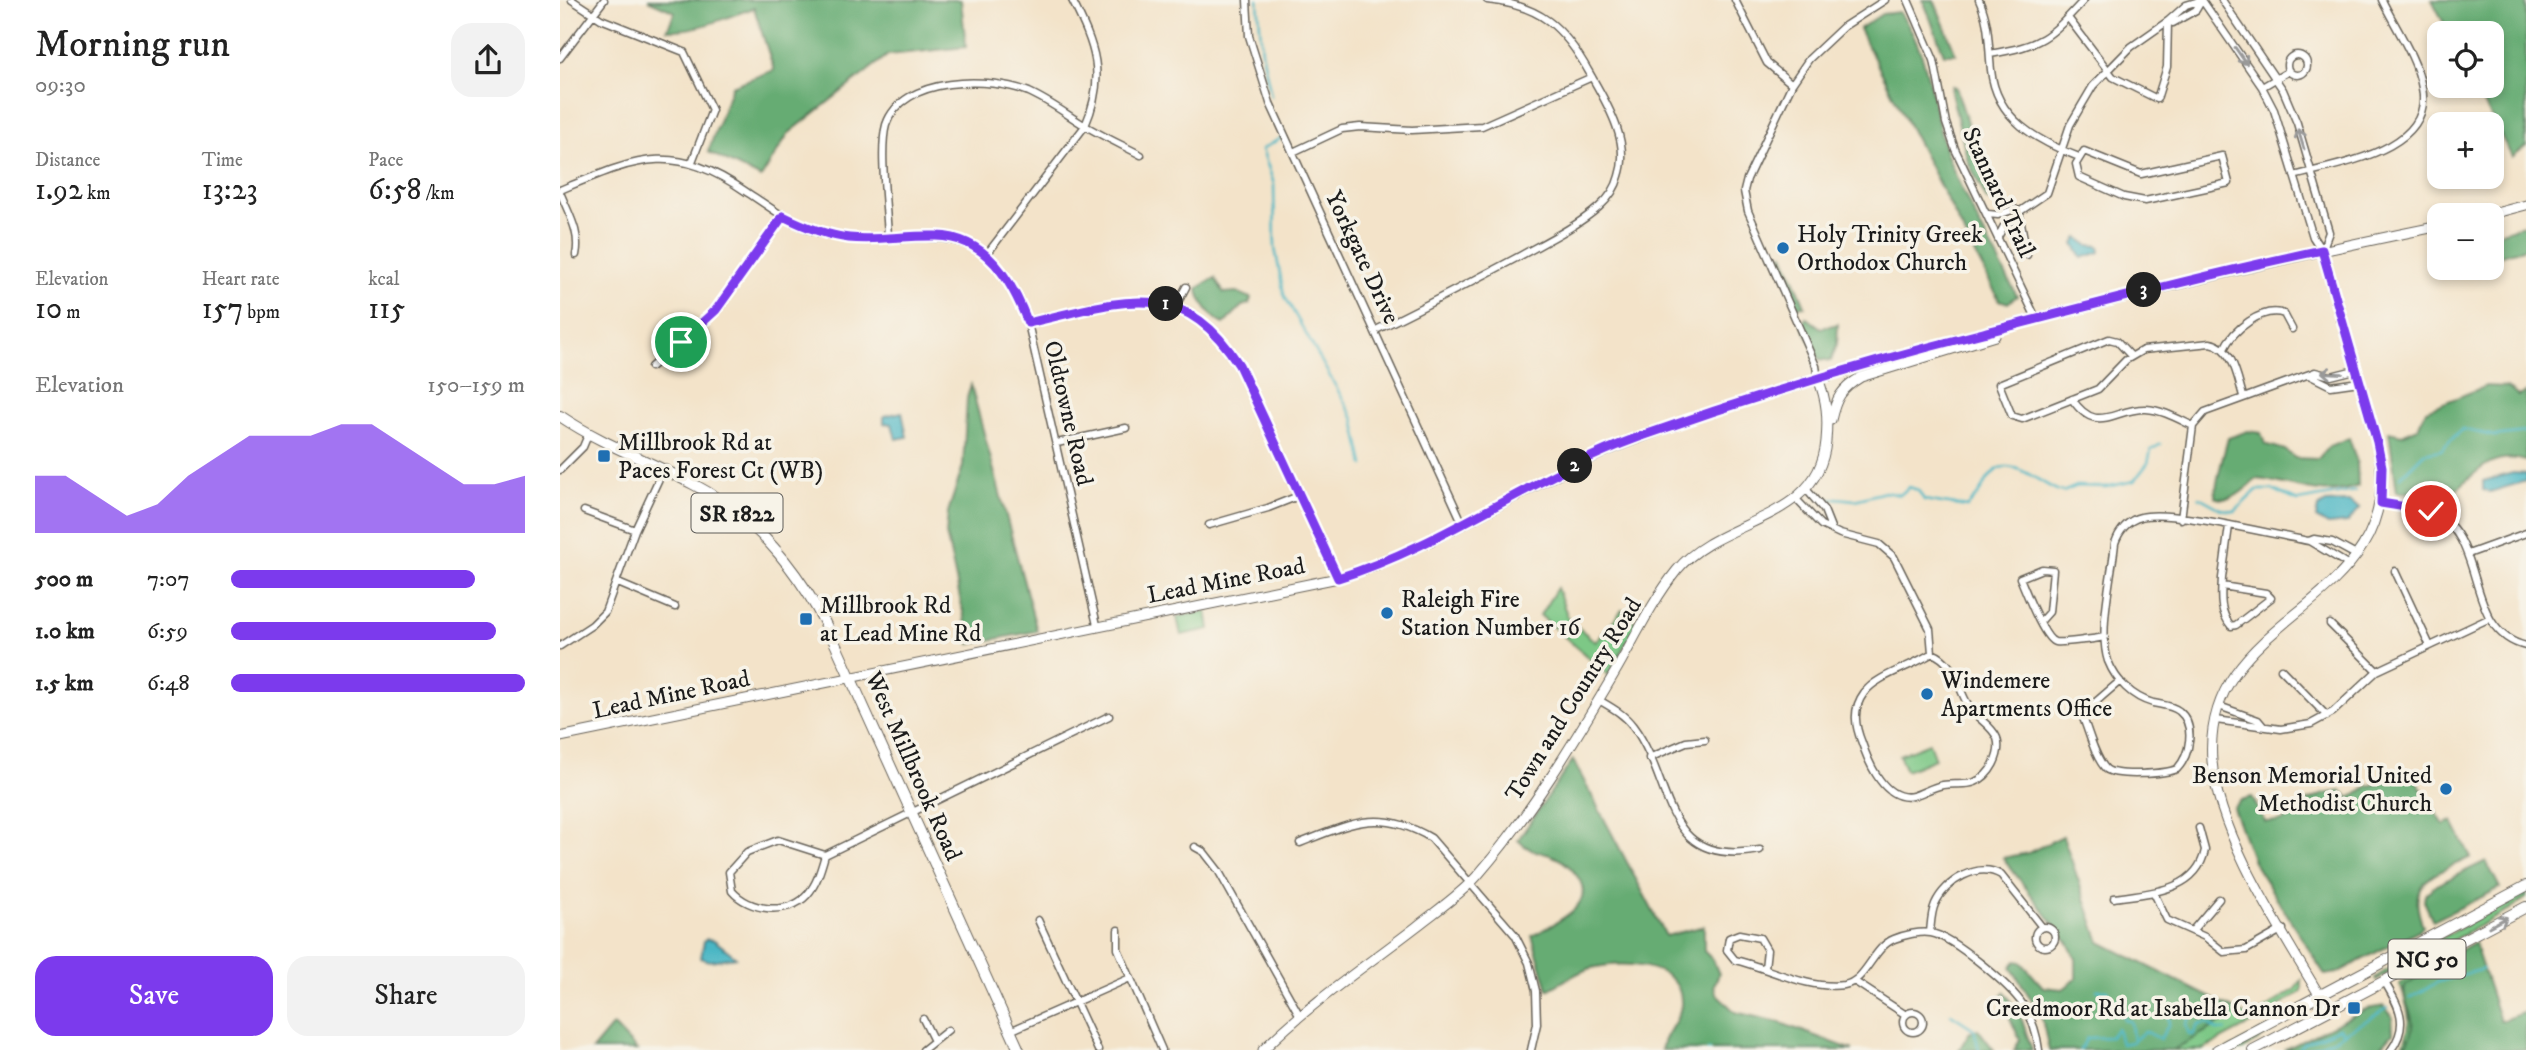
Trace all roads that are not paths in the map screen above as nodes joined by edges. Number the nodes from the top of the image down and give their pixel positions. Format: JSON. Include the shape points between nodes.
{"nodes":[{"id":1,"x":572,"y":0,"type":"edge"},
{"id":2,"x":604,"y":0,"type":"edge"},
{"id":3,"x":1072,"y":0,"type":"edge"},
{"id":4,"x":1247,"y":0,"type":"edge"},
{"id":5,"x":1487,"y":0,"type":"edge"},
{"id":6,"x":1735,"y":0,"type":"edge"},
{"id":7,"x":1885,"y":0,"type":"edge"},
{"id":8,"x":1908,"y":0,"type":"edge"},
{"id":9,"x":1979,"y":0,"type":"edge"},
{"id":10,"x":2084,"y":0,"type":"edge"},
{"id":11,"x":2202,"y":0,"type":"edge"},
{"id":12,"x":2222,"y":0,"type":"edge"},
{"id":13,"x":2382,"y":0,"type":"edge"},
{"id":14,"x":593,"y":15,"type":"junction"},
{"id":15,"x":2068,"y":19,"type":"junction"},
{"id":16,"x":2168,"y":21,"type":"junction"},
{"id":17,"x":1990,"y":54,"type":"junction"},
{"id":18,"x":560,"y":58,"type":"edge"},
{"id":19,"x":2106,"y":70,"type":"junction"},
{"id":20,"x":2289,"y":71,"type":"dead end"},
{"id":21,"x":1592,"y":77,"type":"junction"},
{"id":22,"x":2276,"y":78,"type":"junction"},
{"id":23,"x":1792,"y":84,"type":"junction"},
{"id":24,"x":2262,"y":87,"type":"junction"},
{"id":25,"x":1085,"y":126,"type":"junction"},
{"id":26,"x":2061,"y":150,"type":"junction"},
{"id":27,"x":1293,"y":152,"type":"junction"},
{"id":28,"x":1141,"y":155,"type":"dead end"},
{"id":29,"x":2079,"y":157,"type":"junction"},
{"id":30,"x":692,"y":162,"type":"junction"},
{"id":31,"x":2312,"y":171,"type":"junction"},
{"id":32,"x":2294,"y":176,"type":"junction"},
{"id":33,"x":560,"y":191,"type":"edge"},
{"id":34,"x":2526,"y":205,"type":"edge"},
{"id":35,"x":2504,"y":211,"type":"edge"},
{"id":36,"x":2019,"y":212,"type":"junction"},
{"id":37,"x":1986,"y":213,"type":"junction"},
{"id":38,"x":783,"y":216,"type":"junction"},
{"id":39,"x":2427,"y":229,"type":"edge"},
{"id":40,"x":888,"y":237,"type":"junction"},
{"id":41,"x":1998,"y":237,"type":"junction"},
{"id":42,"x":2322,"y":250,"type":"junction"},
{"id":43,"x":987,"y":254,"type":"junction"},
{"id":44,"x":576,"y":255,"type":"dead end"},
{"id":45,"x":2027,"y":255,"type":"dead end"},
{"id":46,"x":1186,"y":287,"type":"dead end"},
{"id":47,"x":1176,"y":306,"type":"junction"},
{"id":48,"x":2061,"y":311,"type":"junction"},
{"id":49,"x":2036,"y":318,"type":"junction"},
{"id":50,"x":1028,"y":323,"type":"junction"},
{"id":51,"x":2292,"y":329,"type":"dead end"},
{"id":52,"x":1376,"y":330,"type":"junction"},
{"id":53,"x":2224,"y":349,"type":"junction"},
{"id":54,"x":2131,"y":356,"type":"junction"},
{"id":55,"x":651,"y":367,"type":"dead end"},
{"id":56,"x":2355,"y":370,"type":"junction"},
{"id":57,"x":2309,"y":375,"type":"junction"},
{"id":58,"x":1818,"y":379,"type":"junction"},
{"id":59,"x":2359,"y":382,"type":"junction"},
{"id":60,"x":2243,"y":396,"type":"junction"},
{"id":61,"x":2072,"y":400,"type":"junction"},
{"id":62,"x":560,"y":416,"type":"edge"},
{"id":63,"x":2193,"y":426,"type":"junction"},
{"id":64,"x":1126,"y":428,"type":"dead end"},
{"id":65,"x":589,"y":435,"type":"junction"},
{"id":66,"x":1827,"y":439,"type":"junction"},
{"id":67,"x":1057,"y":443,"type":"junction"},
{"id":68,"x":560,"y":470,"type":"edge"},
{"id":69,"x":663,"y":470,"type":"junction"},
{"id":70,"x":1806,"y":489,"type":"junction"},
{"id":71,"x":1301,"y":495,"type":"junction"},
{"id":72,"x":1796,"y":498,"type":"junction"},
{"id":73,"x":2381,"y":503,"type":"junction"},
{"id":74,"x":584,"y":512,"type":"dead end"},
{"id":75,"x":2181,"y":519,"type":"junction"},
{"id":76,"x":1209,"y":524,"type":"dead end"},
{"id":77,"x":1463,"y":524,"type":"junction"},
{"id":78,"x":2229,"y":526,"type":"junction"},
{"id":79,"x":635,"y":530,"type":"junction"},
{"id":80,"x":1832,"y":530,"type":"junction"},
{"id":81,"x":2526,"y":533,"type":"edge"},
{"id":82,"x":2309,"y":541,"type":"junction"},
{"id":83,"x":2332,"y":542,"type":"junction"},
{"id":84,"x":2328,"y":551,"type":"junction"},
{"id":85,"x":2468,"y":554,"type":"junction"},
{"id":86,"x":2357,"y":556,"type":"junction"},
{"id":87,"x":2351,"y":566,"type":"junction"},
{"id":88,"x":2395,"y":571,"type":"dead end"},
{"id":89,"x":1338,"y":578,"type":"junction"},
{"id":90,"x":618,"y":583,"type":"junction"},
{"id":91,"x":2222,"y":586,"type":"junction"},
{"id":92,"x":675,"y":607,"type":"dead end"},
{"id":93,"x":2488,"y":619,"type":"junction"},
{"id":94,"x":2040,"y":622,"type":"junction"},
{"id":95,"x":2330,"y":624,"type":"dead end"},
{"id":96,"x":1097,"y":625,"type":"junction"},
{"id":97,"x":2105,"y":637,"type":"junction"},
{"id":98,"x":560,"y":646,"type":"edge"},
{"id":99,"x":2430,"y":646,"type":"junction"},
{"id":100,"x":2526,"y":646,"type":"edge"},
{"id":101,"x":1932,"y":653,"type":"junction"},
{"id":102,"x":2281,"y":669,"type":"dead end"},
{"id":103,"x":2377,"y":671,"type":"junction"},
{"id":104,"x":850,"y":678,"type":"junction"},
{"id":105,"x":2120,"y":681,"type":"junction"},
{"id":106,"x":1599,"y":700,"type":"junction"},
{"id":107,"x":2219,"y":706,"type":"junction"},
{"id":108,"x":1110,"y":716,"type":"dead end"},
{"id":109,"x":2328,"y":716,"type":"junction"},
{"id":110,"x":2216,"y":720,"type":"junction"},
{"id":111,"x":2263,"y":726,"type":"junction"},
{"id":112,"x":560,"y":737,"type":"edge"},
{"id":113,"x":1705,"y":740,"type":"dead end"},
{"id":114,"x":1649,"y":758,"type":"junction"},
{"id":115,"x":912,"y":811,"type":"junction"},
{"id":116,"x":2199,"y":828,"type":"dead end"},
{"id":117,"x":1300,"y":843,"type":"dead end"},
{"id":118,"x":1195,"y":847,"type":"dead end"},
{"id":119,"x":1760,"y":850,"type":"dead end"},
{"id":120,"x":825,"y":855,"type":"junction"},
{"id":121,"x":1470,"y":883,"type":"junction"},
{"id":122,"x":2526,"y":886,"type":"edge"},
{"id":123,"x":2154,"y":892,"type":"junction"},
{"id":124,"x":2114,"y":898,"type":"dead end"},
{"id":125,"x":2219,"y":900,"type":"dead end"},
{"id":126,"x":2526,"y":907,"type":"edge"},
{"id":127,"x":1038,"y":920,"type":"dead end"},
{"id":128,"x":2042,"y":927,"type":"dead end"},
{"id":129,"x":2283,"y":929,"type":"junction"},
{"id":130,"x":1118,"y":930,"type":"dead end"},
{"id":131,"x":2192,"y":931,"type":"junction"},
{"id":132,"x":1930,"y":933,"type":"junction"},
{"id":133,"x":1765,"y":968,"type":"junction"},
{"id":134,"x":1130,"y":978,"type":"junction"},
{"id":135,"x":1854,"y":981,"type":"junction"},
{"id":136,"x":2384,"y":981,"type":"junction"},
{"id":137,"x":2320,"y":995,"type":"junction"},
{"id":138,"x":1076,"y":1002,"type":"junction"},
{"id":139,"x":2329,"y":1010,"type":"junction"},
{"id":140,"x":1906,"y":1015,"type":"dead end"},
{"id":141,"x":1300,"y":1016,"type":"junction"},
{"id":142,"x":923,"y":1019,"type":"dead end"},
{"id":143,"x":948,"y":1030,"type":"dead end"},
{"id":144,"x":1010,"y":1031,"type":"junction"},
{"id":145,"x":934,"y":1041,"type":"junction"},
{"id":146,"x":923,"y":1050,"type":"edge"},
{"id":147,"x":1019,"y":1050,"type":"edge"},
{"id":148,"x":1097,"y":1050,"type":"edge"},
{"id":149,"x":1162,"y":1050,"type":"edge"},
{"id":150,"x":1263,"y":1050,"type":"edge"},
{"id":151,"x":1531,"y":1050,"type":"edge"},
{"id":152,"x":2039,"y":1050,"type":"edge"},
{"id":153,"x":2217,"y":1050,"type":"edge"},
{"id":154,"x":2253,"y":1050,"type":"edge"},
{"id":155,"x":2391,"y":1050,"type":"edge"}],
"edges":[{"from":1,"to":14,"type":"street"},
{"from":2,"to":14,"type":"street"},
{"from":3,"to":25,"type":"street","via":[[1095,50],[1097,66],[1095,97]]},
{"from":4,"to":27,"type":"street","name":"Yorkgate Drive","via":[[1257,68]]},
{"from":5,"to":21,"type":"street","via":[[1543,15],[1577,51]]},
{"from":6,"to":23,"type":"street","via":[[1767,63]]},
{"from":7,"to":23,"type":"street","via":[[1843,27]]},
{"from":8,"to":37,"type":"street","name":"Stannard Trail","via":[[1934,60],[1955,149]]},
{"from":9,"to":17,"type":"street","via":[[1989,22]]},
{"from":10,"to":15,"type":"street"},
{"from":11,"to":16,"type":"street","via":[[2196,10],[2173,23]]},
{"from":11,"to":24,"type":"street","one_way":true},
{"from":12,"to":22,"type":"street"},
{"from":13,"to":31,"type":"street","via":[[2423,89],[2417,118],[2395,145]]},
{"from":14,"to":18,"type":"street"},
{"from":14,"to":30,"type":"street","via":[[688,55],[712,110]]},
{"from":15,"to":17,"type":"street","via":[[2040,42]]},
{"from":15,"to":19,"type":"street"},
{"from":16,"to":19,"type":"street"},
{"from":16,"to":19,"type":"street","via":[[2167,67],[2157,99],[2120,82]]},
{"from":17,"to":26,"type":"street","via":[[1993,85],[2011,118]]},
{"from":19,"to":26,"type":"street","via":[[2075,113]]},
{"from":20,"to":22,"type":"street"},
{"from":21,"to":27,"type":"street","via":[[1482,126],[1360,127]]},
{"from":21,"to":52,"type":"street","via":[[1619,134],[1622,158],[1613,192],[1584,218],[1532,249]]},
{"from":22,"to":24,"type":"street"},
{"from":31,"to":22,"type":"street","one_way":true},
{"from":23,"to":58,"type":"street","via":[[1744,191],[1748,211]]},
{"from":24,"to":32,"type":"street","via":[[2282,128]]},
{"from":25,"to":28,"type":"street"},
{"from":25,"to":40,"type":"street","via":[[1013,87],[957,83],[920,91],[892,112],[885,132]]},
{"from":25,"to":43,"type":"street"},
{"from":26,"to":29,"type":"street"},
{"from":26,"to":36,"type":"street","via":[[2047,194]]},
{"from":27,"to":52,"type":"street","name":"Yorkgate Drive"},
{"from":29,"to":29,"type":"street","via":[[2084,151],[2141,174],[2222,156],[2229,183],[2153,201],[2134,200],[2078,177]]},
{"from":30,"to":33,"type":"street","name":"Oldtowne Road","via":[[628,163]]},
{"from":30,"to":38,"type":"street","name":"Oldtowne Road","via":[[736,184]]},
{"from":31,"to":32,"type":"street"},
{"from":31,"to":42,"type":"street","via":[[2329,232]]},
{"from":32,"to":42,"type":"street","via":[[2312,237]]},
{"from":33,"to":44,"type":"street","via":[[579,244]]},
{"from":34,"to":35,"type":"street"},
{"from":36,"to":37,"type":"street"},
{"from":36,"to":41,"type":"street"},
{"from":36,"to":45,"type":"street"},
{"from":37,"to":41,"type":"street","name":"Stannard Trail"},
{"from":38,"to":40,"type":"street","name":"Oldtowne Road","via":[[832,236]]},
{"from":38,"to":55,"type":"street","via":[[716,310]]},
{"from":39,"to":42,"type":"street","name":"Lead Mine Road"},
{"from":40,"to":43,"type":"street","name":"Oldtowne Road","via":[[940,236]]},
{"from":41,"to":49,"type":"street","name":"Stannard Trail"},
{"from":42,"to":48,"type":"street","name":"Lead Mine Road"},
{"from":42,"to":56,"type":"street"},
{"from":43,"to":50,"type":"street","name":"Oldtowne Road","via":[[1017,294]]},
{"from":46,"to":47,"type":"street"},
{"from":47,"to":50,"type":"street","via":[[1133,301]]},
{"from":47,"to":71,"type":"street","via":[[1223,340]]},
{"from":48,"to":49,"type":"street","name":"Lead Mine Road"},
{"from":48,"to":66,"type":"street","via":[[1861,377],[1836,398]]},
{"from":49,"to":58,"type":"street","name":"Lead Mine Road"},
{"from":50,"to":67,"type":"street","name":"Oldtowne Road"},
{"from":51,"to":53,"type":"street","via":[[2284,314],[2274,312],[2236,330]]},
{"from":52,"to":77,"type":"street","name":"Yorkgate Drive"},
{"from":53,"to":54,"type":"street","via":[[2210,343],[2152,348]]},
{"from":53,"to":60,"type":"street"},
{"from":54,"to":61,"type":"street","via":[[2105,385]]},
{"from":54,"to":61,"type":"street","via":[[2109,339],[1999,384],[2015,419]]},
{"from":56,"to":57,"type":"street","one_way":true},
{"from":56,"to":59,"type":"street"},
{"from":57,"to":59,"type":"street","via":[[2331,386]]},
{"from":57,"to":60,"type":"street"},
{"from":58,"to":66,"type":"street","name":"Town and Country Road","via":[[1827,405]]},
{"from":58,"to":77,"type":"street","name":"Lead Mine Road","via":[[1637,438]]},
{"from":59,"to":73,"type":"street","via":[[2380,454]]},
{"from":60,"to":63,"type":"street","via":[[2214,406]]},
{"from":61,"to":63,"type":"street","via":[[2079,410],[2099,419],[2148,409]]},
{"from":62,"to":65,"type":"main road","name":"West Millbrook Road","number":"SR 1822"},
{"from":63,"to":75,"type":"street"},
{"from":64,"to":67,"type":"street"},
{"from":65,"to":68,"type":"street"},
{"from":65,"to":69,"type":"main road","name":"West Millbrook Road","number":"SR 1822"},
{"from":66,"to":70,"type":"street","name":"Town and Country Road","via":[[1822,465]]},
{"from":67,"to":96,"type":"street","name":"Oldtowne Road"},
{"from":69,"to":79,"type":"street"},
{"from":69,"to":104,"type":"main road","name":"West Millbrook Road","number":"SR 1822","via":[[727,505],[777,550],[815,602]]},
{"from":70,"to":72,"type":"street","name":"Town and Country Road"},
{"from":70,"to":80,"type":"street","via":[[1824,510]]},
{"from":71,"to":76,"type":"street"},
{"from":71,"to":89,"type":"street"},
{"from":72,"to":80,"type":"street"},
{"from":72,"to":106,"type":"street","name":"Town and Country Road","via":[[1775,513],[1711,541],[1686,560]]},
{"from":73,"to":85,"type":"street","via":[[2440,516],[2458,534]]},
{"from":73,"to":86,"type":"street"},
{"from":74,"to":79,"type":"street"},
{"from":75,"to":78,"type":"street"},
{"from":75,"to":97,"type":"street","via":[[2138,517],[2118,536]]},
{"from":77,"to":89,"type":"street","name":"Lead Mine Road","via":[[1401,557]]},
{"from":78,"to":82,"type":"street"},
{"from":78,"to":91,"type":"street"},
{"from":79,"to":90,"type":"street"},
{"from":80,"to":101,"type":"street","via":[[1879,544],[1894,557],[1930,629]]},
{"from":81,"to":85,"type":"street"},
{"from":82,"to":83,"type":"street"},
{"from":82,"to":84,"type":"street"},
{"from":83,"to":84,"type":"street"},
{"from":83,"to":86,"type":"street"},
{"from":84,"to":87,"type":"street"},
{"from":85,"to":93,"type":"street"},
{"from":86,"to":87,"type":"street"},
{"from":87,"to":107,"type":"street","via":[[2249,653],[2229,681]]},
{"from":88,"to":99,"type":"street"},
{"from":89,"to":96,"type":"street","name":"Lead Mine Road"},
{"from":90,"to":92,"type":"street"},
{"from":90,"to":98,"type":"street","via":[[599,620]]},
{"from":91,"to":91,"type":"street","via":[[2222,613],[2231,626],[2271,598],[2266,593]]},
{"from":93,"to":99,"type":"street"},
{"from":93,"to":100,"type":"street","via":[[2504,637]]},
{"from":94,"to":94,"type":"street","via":[[2049,612],[2053,570],[2020,578]]},
{"from":94,"to":97,"type":"street","via":[[2055,642]]},
{"from":95,"to":103,"type":"street"},
{"from":96,"to":104,"type":"street","name":"Lead Mine Road"},
{"from":97,"to":105,"type":"street","via":[[2109,662]]},
{"from":99,"to":103,"type":"street"},
{"from":101,"to":101,"type":"street","via":[[1909,668],[1878,679],[1864,693],[1856,712],[1858,733],[1871,766],[1884,785],[1903,796],[1941,785],[1976,782],[1991,768],[1998,750],[1992,730],[1964,701],[1947,660]]},
{"from":102,"to":109,"type":"street"},
{"from":103,"to":109,"type":"street"},
{"from":104,"to":112,"type":"street","name":"Lead Mine Road"},
{"from":104,"to":115,"type":"main road","name":"West Millbrook Road","number":"SR 1822"},
{"from":105,"to":105,"type":"street","via":[[2135,695],[2170,706],[2185,718],[2188,751],[2177,769],[2161,774],[2113,772],[2102,762],[2084,712]]},
{"from":106,"to":114,"type":"street","via":[[1628,720]]},
{"from":106,"to":121,"type":"street","name":"Town and Country Road","via":[[1558,770]]},
{"from":107,"to":110,"type":"street"},
{"from":107,"to":111,"type":"street"},
{"from":108,"to":115,"type":"street"},
{"from":109,"to":111,"type":"street","via":[[2293,729]]},
{"from":110,"to":111,"type":"street"},
{"from":110,"to":129,"type":"street","via":[[2212,760],[2224,813],[2250,873]]},
{"from":113,"to":114,"type":"street","via":[[1686,742]]},
{"from":114,"to":119,"type":"street","via":[[1690,839],[1715,851]]},
{"from":115,"to":120,"type":"street"},
{"from":115,"to":144,"type":"main road","name":"West Millbrook Road","number":"SR 1822"},
{"from":116,"to":123,"type":"street","via":[[2205,850],[2200,866],[2176,886]]},
{"from":117,"to":121,"type":"street","via":[[1364,821],[1398,822],[1431,838]]},
{"from":118,"to":141,"type":"street","via":[[1219,870]]},
{"from":120,"to":120,"type":"street","via":[[788,842],[768,841],[747,852],[729,872],[732,891],[739,900],[761,908],[799,902],[813,887]]},
{"from":121,"to":141,"type":"street","name":"Town and Country Road"},
{"from":121,"to":151,"type":"street","via":[[1515,935],[1529,962],[1537,1024]]},
{"from":122,"to":137,"type":"main road","number":"NC 50"},
{"from":123,"to":124,"type":"street"},
{"from":123,"to":131,"type":"street","via":[[2167,920]]},
{"from":125,"to":131,"type":"street"},
{"from":136,"to":126,"type":"main road","number":"NC 50","one_way":true},
{"from":127,"to":138,"type":"street"},
{"from":128,"to":132,"type":"street","via":[[2001,874],[1981,870],[1962,876],[1945,890],[1935,904]]},
{"from":129,"to":131,"type":"street","via":[[2246,950],[2231,953]]},
{"from":129,"to":137,"type":"street"},
{"from":130,"to":134,"type":"street","via":[[1118,949]]},
{"from":132,"to":135,"type":"street","via":[[1892,940]]},
{"from":132,"to":152,"type":"street","via":[[2014,994],[2027,1013]]},
{"from":133,"to":133,"type":"street","via":[[1734,960],[1727,950],[1729,938],[1739,934],[1760,938],[1767,950]]},
{"from":133,"to":135,"type":"street","via":[[1819,984]]},
{"from":134,"to":138,"type":"street"},
{"from":134,"to":149,"type":"street"},
{"from":135,"to":140,"type":"street"},
{"from":136,"to":139,"type":"main road","number":"NC 50"},
{"from":136,"to":155,"type":"street","via":[[2402,1013],[2403,1024]]},
{"from":137,"to":139,"type":"street"},
{"from":137,"to":153,"type":"main road","number":"NC 50"},
{"from":138,"to":144,"type":"street"},
{"from":138,"to":148,"type":"street"},
{"from":139,"to":154,"type":"main road","number":"NC 50"},
{"from":141,"to":150,"type":"street","name":"Town and Country Road"},
{"from":142,"to":145,"type":"street"},
{"from":143,"to":145,"type":"street"},
{"from":144,"to":147,"type":"main road","name":"West Millbrook Road","number":"SR 1822"},
{"from":145,"to":146,"type":"street"}]}
